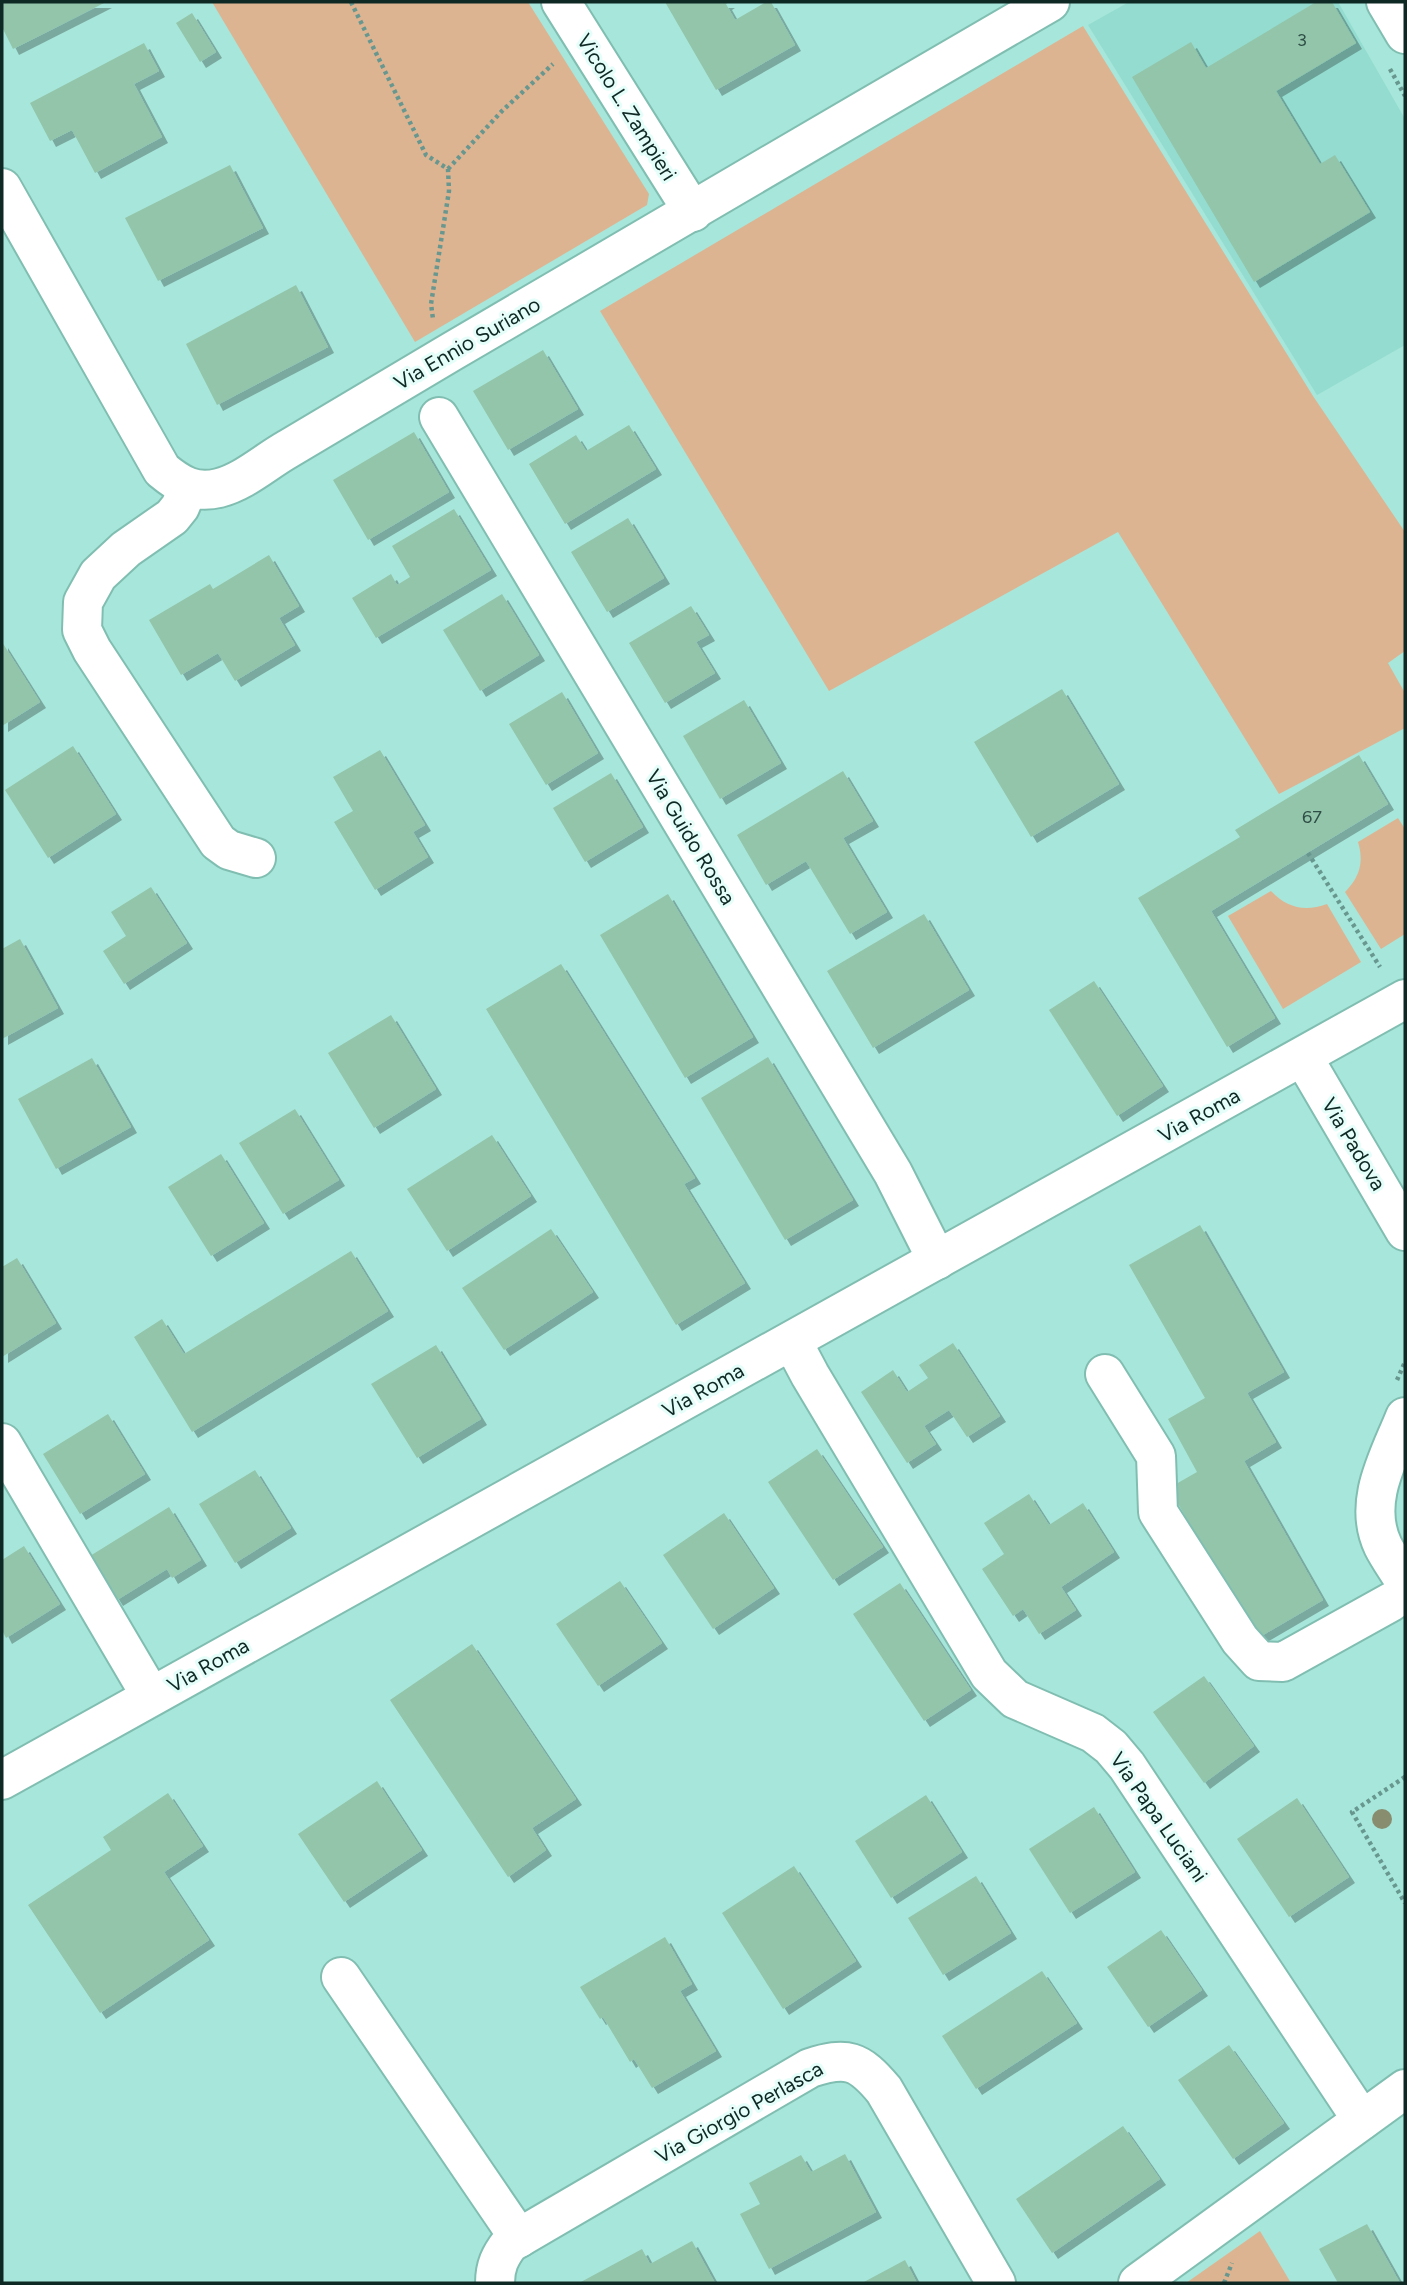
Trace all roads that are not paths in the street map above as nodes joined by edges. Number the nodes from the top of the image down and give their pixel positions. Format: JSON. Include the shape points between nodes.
{"nodes":[{"id":1,"x":561,"y":2,"type":"edge"},
{"id":2,"x":1050,"y":2,"type":"edge"},
{"id":3,"x":1386,"y":2,"type":"edge"},
{"id":4,"x":1405,"y":34,"type":"edge"},
{"id":5,"x":2,"y":188,"type":"edge"},
{"id":6,"x":693,"y":212,"type":"junction"},
{"id":7,"x":439,"y":417,"type":"dead end"},
{"id":8,"x":188,"y":488,"type":"junction"},
{"id":9,"x":256,"y":858,"type":"dead end"},
{"id":10,"x":1405,"y":999,"type":"edge"},
{"id":11,"x":1303,"y":1057,"type":"junction"},
{"id":12,"x":1395,"y":1232,"type":"edge"},
{"id":13,"x":937,"y":1260,"type":"junction"},
{"id":14,"x":792,"y":1341,"type":"junction"},
{"id":15,"x":1105,"y":1374,"type":"dead end"},
{"id":16,"x":1405,"y":1417,"type":"edge"},
{"id":17,"x":2,"y":1443,"type":"edge"},
{"id":18,"x":1398,"y":1592,"type":"edge"},
{"id":19,"x":151,"y":1696,"type":"junction"},
{"id":20,"x":2,"y":1780,"type":"edge"},
{"id":21,"x":341,"y":1977,"type":"dead end"},
{"id":22,"x":1405,"y":2089,"type":"edge"},
{"id":23,"x":1362,"y":2120,"type":"junction"},
{"id":24,"x":519,"y":2238,"type":"junction"},
{"id":25,"x":495,"y":2283,"type":"edge"},
{"id":26,"x":996,"y":2283,"type":"edge"},
{"id":27,"x":1138,"y":2283,"type":"edge"}],
"edges":[{"from":1,"to":6,"type":"street","name":"Vicolo L. Zampieri"},
{"from":2,"to":6,"type":"street","name":"Via Ennio Suriano"},
{"from":3,"to":4,"type":"street"},
{"from":5,"to":8,"type":"street","via":[[162,470]]},
{"from":6,"to":8,"type":"street","name":"Via Ennio Suriano","via":[[242,479],[206,491]]},
{"from":7,"to":13,"type":"street","name":"Via Guido Rossa","via":[[893,1174]]},
{"from":8,"to":9,"type":"street","via":[[172,517],[98,575],[83,603],[82,630],[218,842]]},
{"from":10,"to":11,"type":"street","name":"Via Roma"},
{"from":11,"to":12,"type":"street","name":"Via Padova"},
{"from":11,"to":13,"type":"street","name":"Via Roma"},
{"from":13,"to":14,"type":"street","name":"Via Roma"},
{"from":14,"to":19,"type":"street","name":"Via Roma"},
{"from":14,"to":23,"type":"street","name":"Via Papa Luciani","via":[[989,1674],[1015,1699],[1093,1733],[1111,1746]]},
{"from":15,"to":18,"type":"street","via":[[1156,1456],[1158,1512],[1240,1640],[1259,1661],[1283,1662]]},
{"from":16,"to":18,"type":"street","via":[[1380,1481],[1374,1518]]},
{"from":17,"to":19,"type":"street"},
{"from":19,"to":20,"type":"street","name":"Via Roma"},
{"from":21,"to":24,"type":"street"},
{"from":22,"to":23,"type":"street"},
{"from":23,"to":27,"type":"street"},
{"from":24,"to":25,"type":"street","name":"Via Giorgio Perlasca","via":[[501,2255]]},
{"from":24,"to":26,"type":"street","name":"Via Giorgio Perlasca","via":[[810,2068],[833,2061],[855,2063],[884,2090]]}]}
